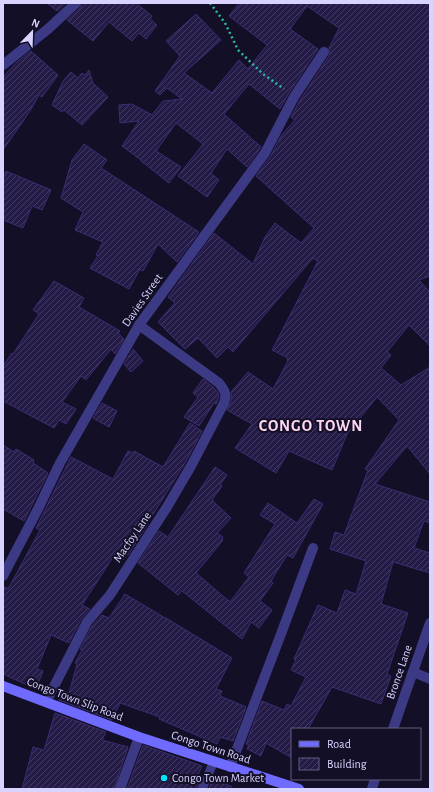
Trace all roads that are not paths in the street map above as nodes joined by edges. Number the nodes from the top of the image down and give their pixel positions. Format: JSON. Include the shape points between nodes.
{"nodes":[{"id":1,"x":76,"y":3,"type":"edge"},
{"id":2,"x":324,"y":52,"type":"dead end"},
{"id":3,"x":3,"y":65,"type":"edge"},
{"id":4,"x":139,"y":325,"type":"junction"},
{"id":5,"x":313,"y":548,"type":"dead end"},
{"id":6,"x":3,"y":576,"type":"edge"},
{"id":7,"x":430,"y":623,"type":"edge"},
{"id":8,"x":413,"y":672,"type":"junction"},
{"id":9,"x":430,"y":679,"type":"edge"},
{"id":10,"x":3,"y":686,"type":"edge"},
{"id":11,"x":46,"y":702,"type":"junction"},
{"id":12,"x":393,"y":728,"type":"edge"},
{"id":13,"x":139,"y":737,"type":"junction"},
{"id":14,"x":214,"y":761,"type":"junction"},
{"id":15,"x":230,"y":767,"type":"junction"},
{"id":16,"x":120,"y":789,"type":"edge"},
{"id":17,"x":202,"y":789,"type":"edge"},
{"id":18,"x":299,"y":789,"type":"edge"}],
"edges":[{"from":1,"to":3,"type":"street"},
{"from":2,"to":4,"type":"street","name":"Davies Street","via":[[294,96],[265,153]]},
{"from":4,"to":6,"type":"street","name":"Davies Street","via":[[60,463]]},
{"from":4,"to":11,"type":"street","name":"Macfoy Lane","via":[[220,383],[226,396],[167,508],[110,595],[87,622]]},
{"from":5,"to":15,"type":"street"},
{"from":7,"to":8,"type":"street","name":"Bronce Lane"},
{"from":8,"to":9,"type":"street"},
{"from":8,"to":12,"type":"street","name":"Bronce Lane"},
{"from":10,"to":11,"type":"main road","name":"Congo Town Slip Road"},
{"from":11,"to":13,"type":"main road","name":"Congo Town Slip Road"},
{"from":13,"to":14,"type":"main road","name":"Congo Town Road"},
{"from":13,"to":16,"type":"street"},
{"from":14,"to":15,"type":"main road","name":"Congo Town Road"},
{"from":14,"to":17,"type":"lane"},
{"from":15,"to":18,"type":"main road","name":"Congo Town Road"}]}
